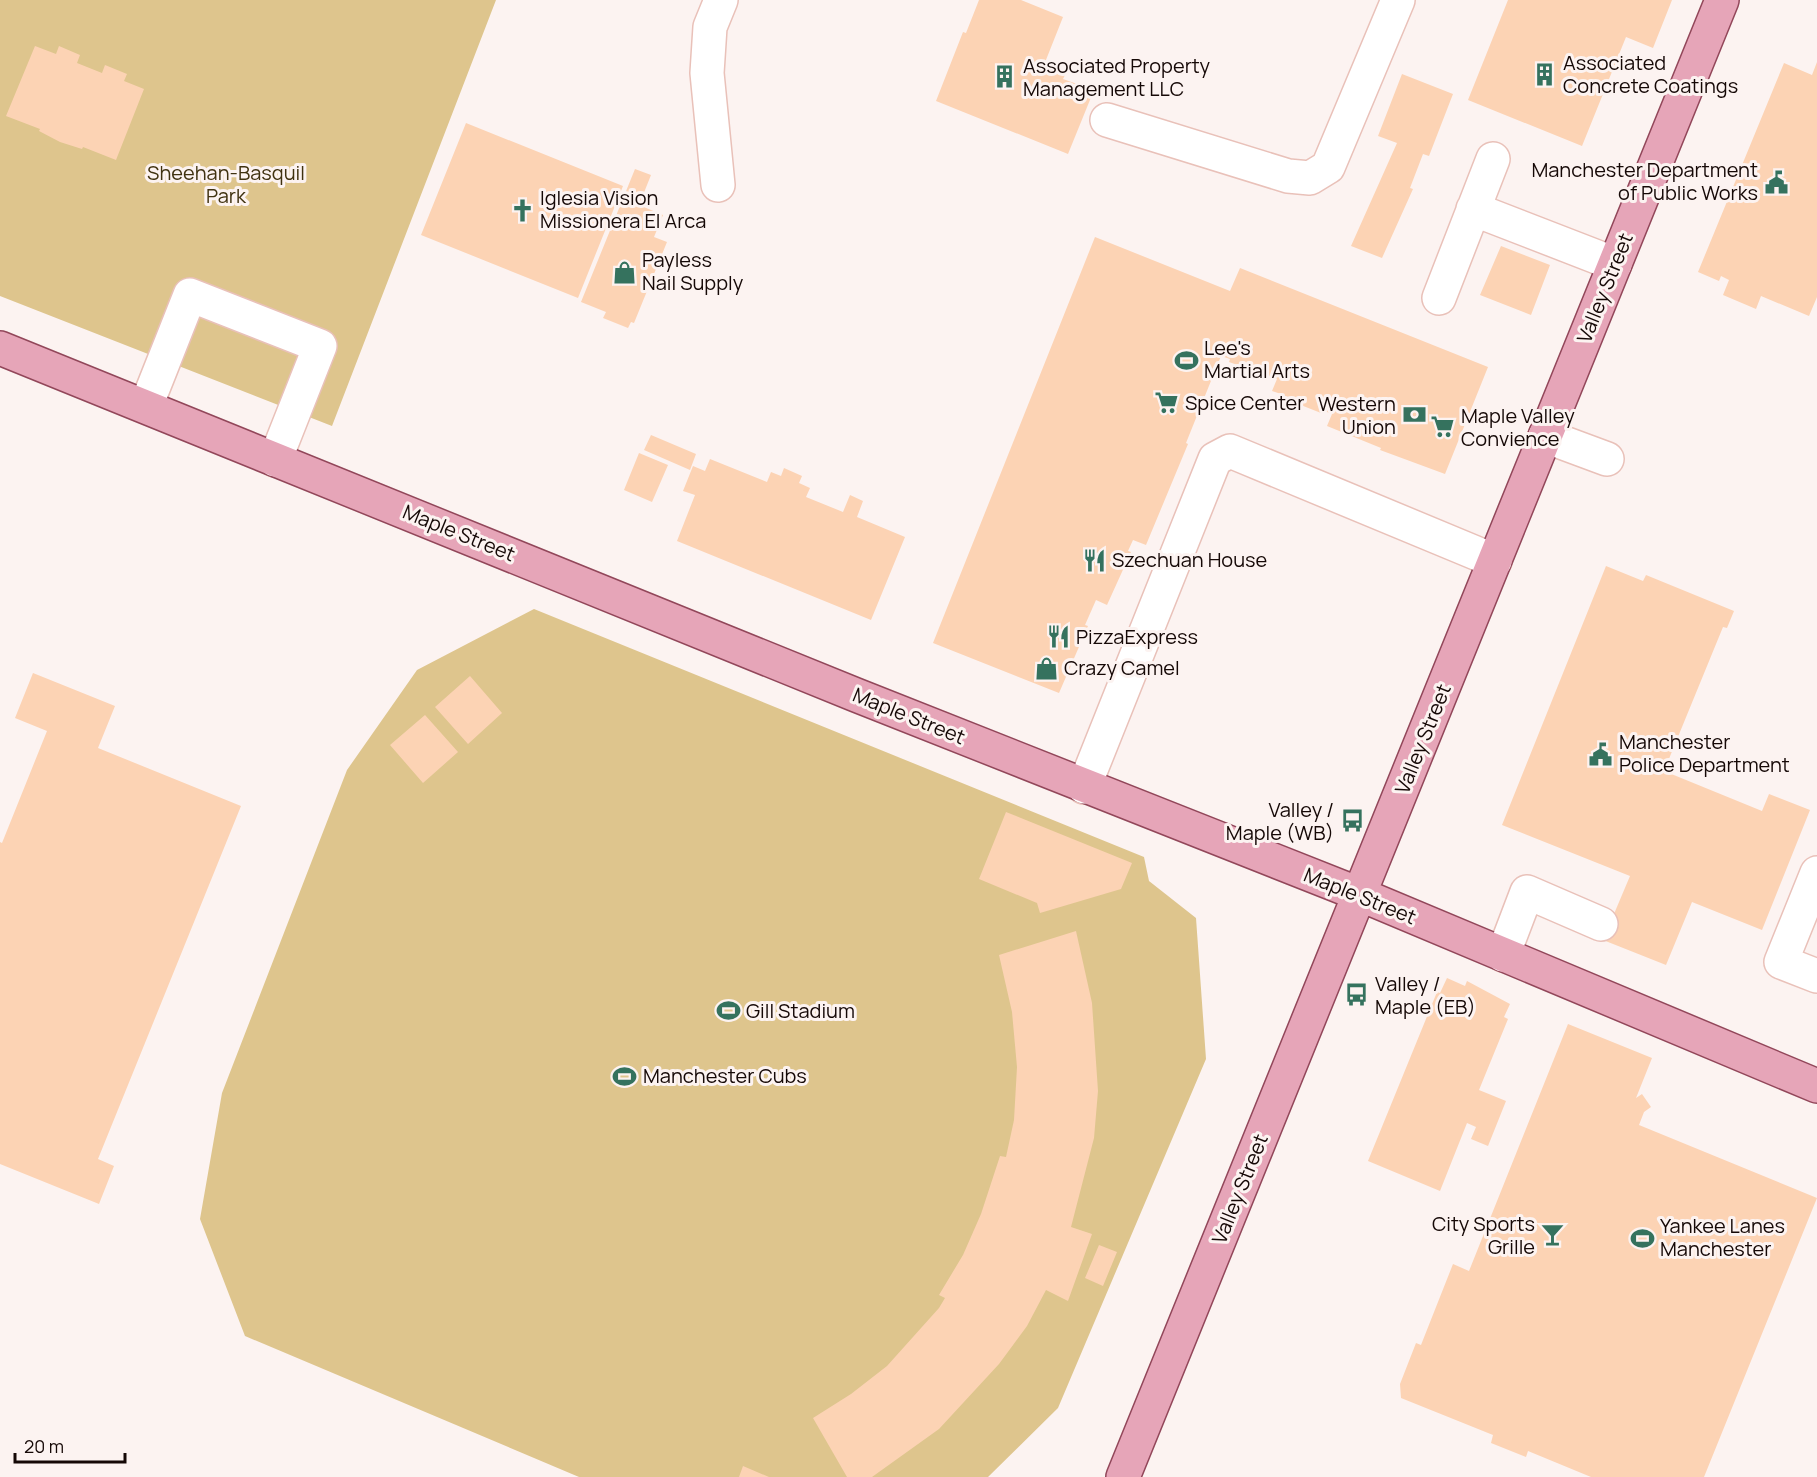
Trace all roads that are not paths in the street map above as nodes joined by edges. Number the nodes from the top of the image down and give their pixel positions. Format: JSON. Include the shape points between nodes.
{"nodes":[{"id":1,"x":721,"y":0,"type":"edge"},
{"id":2,"x":1398,"y":0,"type":"edge"},
{"id":3,"x":1722,"y":0,"type":"edge"},
{"id":4,"x":1107,"y":120,"type":"dead end"},
{"id":5,"x":1493,"y":159,"type":"dead end"},
{"id":6,"x":718,"y":185,"type":"dead end"},
{"id":7,"x":1473,"y":209,"type":"junction"},
{"id":8,"x":1615,"y":264,"type":"junction"},
{"id":9,"x":1439,"y":298,"type":"dead end"},
{"id":10,"x":0,"y":348,"type":"edge"},
{"id":11,"x":146,"y":406,"type":"junction"},
{"id":12,"x":1545,"y":436,"type":"junction"},
{"id":13,"x":1607,"y":459,"type":"dead end"},
{"id":14,"x":275,"y":460,"type":"junction"},
{"id":15,"x":1495,"y":561,"type":"junction"},
{"id":16,"x":1084,"y":787,"type":"junction"},
{"id":17,"x":1817,"y":873,"type":"edge"},
{"id":18,"x":1359,"y":894,"type":"junction"},
{"id":19,"x":1601,"y":924,"type":"dead end"},
{"id":20,"x":1503,"y":955,"type":"junction"},
{"id":21,"x":1817,"y":976,"type":"edge"},
{"id":22,"x":1817,"y":1086,"type":"edge"},
{"id":23,"x":1123,"y":1477,"type":"edge"}],
"edges":[{"from":1,"to":6,"type":"lane","via":[[710,27],[707,73]]},
{"from":2,"to":4,"type":"lane","via":[[1328,167],[1310,178],[1288,176]]},
{"from":3,"to":8,"type":"main road","name":"Valley Street"},
{"from":5,"to":7,"type":"lane"},
{"from":7,"to":8,"type":"lane"},
{"from":7,"to":9,"type":"lane"},
{"from":8,"to":12,"type":"main road","name":"Valley Street"},
{"from":10,"to":11,"type":"main road","name":"Maple Street"},
{"from":11,"to":14,"type":"main road","name":"Maple Street"},
{"from":11,"to":14,"type":"lane","via":[[190,295],[320,346]]},
{"from":12,"to":13,"type":"lane"},
{"from":12,"to":15,"type":"main road","name":"Valley Street"},
{"from":14,"to":16,"type":"main road","name":"Maple Street"},
{"from":15,"to":16,"type":"lane","via":[[1230,451],[1215,459]]},
{"from":15,"to":18,"type":"main road","name":"Valley Street"},
{"from":16,"to":18,"type":"main road","name":"Maple Street"},
{"from":17,"to":21,"type":"lane","via":[[1781,962]]},
{"from":18,"to":20,"type":"main road","name":"Maple Street"},
{"from":18,"to":23,"type":"main road","name":"Valley Street"},
{"from":19,"to":20,"type":"lane","via":[[1527,892]]},
{"from":20,"to":22,"type":"main road","name":"Maple Street"}]}
